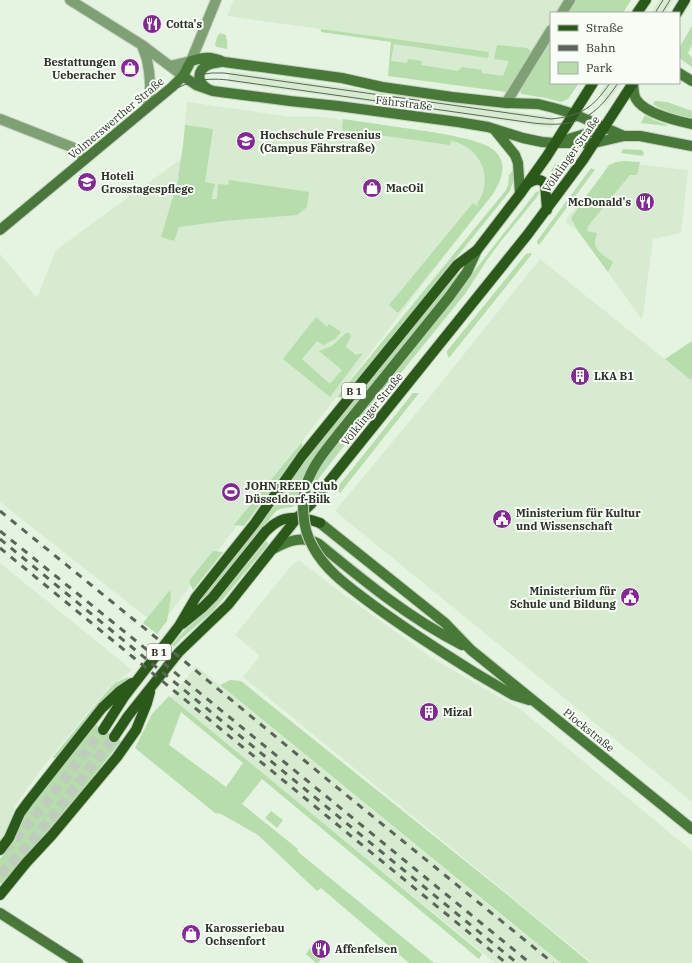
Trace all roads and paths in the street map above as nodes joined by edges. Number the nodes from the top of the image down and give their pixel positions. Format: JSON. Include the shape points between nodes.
{"nodes":[{"id":1,"x":70,"y":0,"type":"edge"},
{"id":2,"x":216,"y":0,"type":"edge"},
{"id":3,"x":570,"y":0,"type":"edge"},
{"id":4,"x":646,"y":0,"type":"edge"},
{"id":5,"x":685,"y":0,"type":"edge"},
{"id":6,"x":563,"y":12,"type":"edge"},
{"id":7,"x":638,"y":12,"type":"edge"},
{"id":8,"x":678,"y":12,"type":"edge"},
{"id":9,"x":550,"y":32,"type":"edge"},
{"id":10,"x":142,"y":45,"type":"junction"},
{"id":11,"x":191,"y":61,"type":"junction"},
{"id":12,"x":224,"y":62,"type":"junction"},
{"id":13,"x":170,"y":66,"type":"junction"},
{"id":14,"x":680,"y":74,"type":"edge"},
{"id":15,"x":183,"y":76,"type":"junction"},
{"id":16,"x":692,"y":81,"type":"edge"},
{"id":17,"x":592,"y":84,"type":"edge"},
{"id":18,"x":632,"y":84,"type":"edge"},
{"id":19,"x":633,"y":84,"type":"edge"},
{"id":20,"x":209,"y":90,"type":"junction"},
{"id":21,"x":506,"y":103,"type":"junction"},
{"id":22,"x":147,"y":106,"type":"junction"},
{"id":23,"x":574,"y":114,"type":"junction"},
{"id":24,"x":0,"y":119,"type":"edge"},
{"id":25,"x":692,"y":124,"type":"edge"},
{"id":26,"x":605,"y":128,"type":"junction"},
{"id":27,"x":494,"y":129,"type":"junction"},
{"id":28,"x":624,"y":136,"type":"junction"},
{"id":29,"x":594,"y":143,"type":"junction"},
{"id":30,"x":555,"y":144,"type":"junction"},
{"id":31,"x":692,"y":146,"type":"edge"},
{"id":32,"x":84,"y":160,"type":"junction"},
{"id":33,"x":527,"y":184,"type":"junction"},
{"id":34,"x":520,"y":194,"type":"junction"},
{"id":35,"x":546,"y":210,"type":"junction"},
{"id":36,"x":0,"y":230,"type":"edge"},
{"id":37,"x":477,"y":250,"type":"junction"},
{"id":38,"x":311,"y":504,"type":"junction"},
{"id":39,"x":297,"y":518,"type":"junction"},
{"id":40,"x":320,"y":524,"type":"junction"},
{"id":41,"x":273,"y":549,"type":"junction"},
{"id":42,"x":179,"y":626,"type":"junction"},
{"id":43,"x":471,"y":650,"type":"junction"},
{"id":44,"x":138,"y":678,"type":"junction"},
{"id":45,"x":151,"y":688,"type":"junction"},
{"id":46,"x":537,"y":704,"type":"junction"},
{"id":47,"x":103,"y":730,"type":"tunnel mouth"},
{"id":48,"x":114,"y":738,"type":"tunnel mouth"},
{"id":49,"x":692,"y":829,"type":"edge"},
{"id":50,"x":0,"y":850,"type":"edge"},
{"id":51,"x":0,"y":895,"type":"edge"},
{"id":52,"x":0,"y":913,"type":"edge"},
{"id":53,"x":78,"y":963,"type":"edge"}],
"edges":[{"from":1,"to":10,"type":"street"},
{"from":2,"to":11,"type":"street","name":"Volmerswerther Straße"},
{"from":3,"to":6,"type":"street"},
{"from":4,"to":7,"type":"main road"},
{"from":5,"to":8,"type":"main road"},
{"from":9,"to":21,"type":"street"},
{"from":10,"to":13,"type":"street"},
{"from":10,"to":22,"type":"street","via":[[150,77]]},
{"from":11,"to":12,"type":"street","name":"Fährstraße","via":[[215,58]]},
{"from":11,"to":13,"type":"street"},
{"from":11,"to":15,"type":"street","name":"Volmerswerther Straße"},
{"from":12,"to":20,"type":"street","via":[[209,64],[200,72],[200,82]]},
{"from":12,"to":21,"type":"street","name":"Fährstraße","via":[[342,78],[382,87]]},
{"from":13,"to":15,"type":"street"},
{"from":14,"to":16,"type":"street"},
{"from":15,"to":20,"type":"street","name":"Fährstraße"},
{"from":15,"to":22,"type":"street","name":"Volmerswerther Straße"},
{"from":17,"to":23,"type":"main road","name":"Völklinger Straße","number":"B 1"},
{"from":18,"to":26,"type":"main road","name":"Völklinger Straße","number":"B 1"},
{"from":19,"to":25,"type":"street","via":[[638,102],[660,115]]},
{"from":20,"to":27,"type":"street","name":"Fährstraße","via":[[458,122]]},
{"from":21,"to":23,"type":"street","name":"Fährstraße","via":[[538,104]]},
{"from":22,"to":32,"type":"street","name":"Volmerswerther Straße"},
{"from":23,"to":26,"type":"street","name":"Fährstraße"},
{"from":23,"to":30,"type":"main road","name":"Völklinger Straße","number":"B 1"},
{"from":24,"to":32,"type":"street","via":[[74,148]]},
{"from":26,"to":28,"type":"street","name":"Fährstraße"},
{"from":26,"to":29,"type":"main road","name":"Völklinger Straße","number":"B 1"},
{"from":26,"to":30,"type":"street"},
{"from":27,"to":30,"type":"street","name":"Fährstraße","via":[[522,138]]},
{"from":27,"to":34,"type":"street","via":[[515,155]]},
{"from":28,"to":29,"type":"street","name":"Fährstraße"},
{"from":28,"to":31,"type":"street","name":"Fährstraße","via":[[644,136]]},
{"from":29,"to":30,"type":"street","name":"Fährstraße"},
{"from":29,"to":35,"type":"main road","name":"Völklinger Straße","number":"B 1"},
{"from":30,"to":33,"type":"main road","name":"Völklinger Straße","number":"B 1"},
{"from":32,"to":36,"type":"street","name":"Volmerswerther Straße"},
{"from":33,"to":34,"type":"main road","name":"Völklinger Straße","number":"B 1"},
{"from":33,"to":35,"type":"main road","via":[[540,180],[545,184]]},
{"from":34,"to":37,"type":"main road","name":"Völklinger Straße","number":"B 1"},
{"from":35,"to":38,"type":"main road","name":"Völklinger Straße","number":"B 1"},
{"from":37,"to":42,"type":"main road","name":"Völklinger Straße","number":"B 1","via":[[458,265],[302,456],[255,523],[196,597]]},
{"from":37,"to":46,"type":"street","bridge":true,"via":[[467,272],[454,291],[314,467],[304,494],[304,521],[313,547],[321,559],[353,590],[426,643],[513,695]]},
{"from":38,"to":39,"type":"main road","name":"Völklinger Straße","number":"B 1"},
{"from":38,"to":40,"type":"main road"},
{"from":39,"to":40,"type":"main road","number":"B 1"},
{"from":39,"to":41,"type":"main road","name":"Völklinger Straße","number":"B 1"},
{"from":39,"to":42,"type":"main road","number":"B 1","via":[[286,518],[266,531],[213,597]]},
{"from":40,"to":43,"type":"street","name":"Plockstraße","via":[[445,623]]},
{"from":41,"to":43,"type":"street","name":"Plockstraße","via":[[287,542],[312,540],[412,616]]},
{"from":41,"to":45,"type":"main road","name":"Völklinger Straße","number":"B 1","via":[[228,605],[179,652]]},
{"from":42,"to":44,"type":"main road","name":"Völklinger Straße","number":"B 1"},
{"from":43,"to":46,"type":"street","name":"Plockstraße"},
{"from":44,"to":47,"type":"main road","name":"Völklinger Straße","number":"B 1"},
{"from":44,"to":50,"type":"main road","via":[[102,708],[20,813],[9,838]]},
{"from":45,"to":48,"type":"main road","name":"Völklinger Straße","number":"B 1"},
{"from":45,"to":51,"type":"main road","via":[[136,730],[117,757]]},
{"from":46,"to":49,"type":"street","name":"Plockstraße"},
{"from":52,"to":53,"type":"street"}]}
